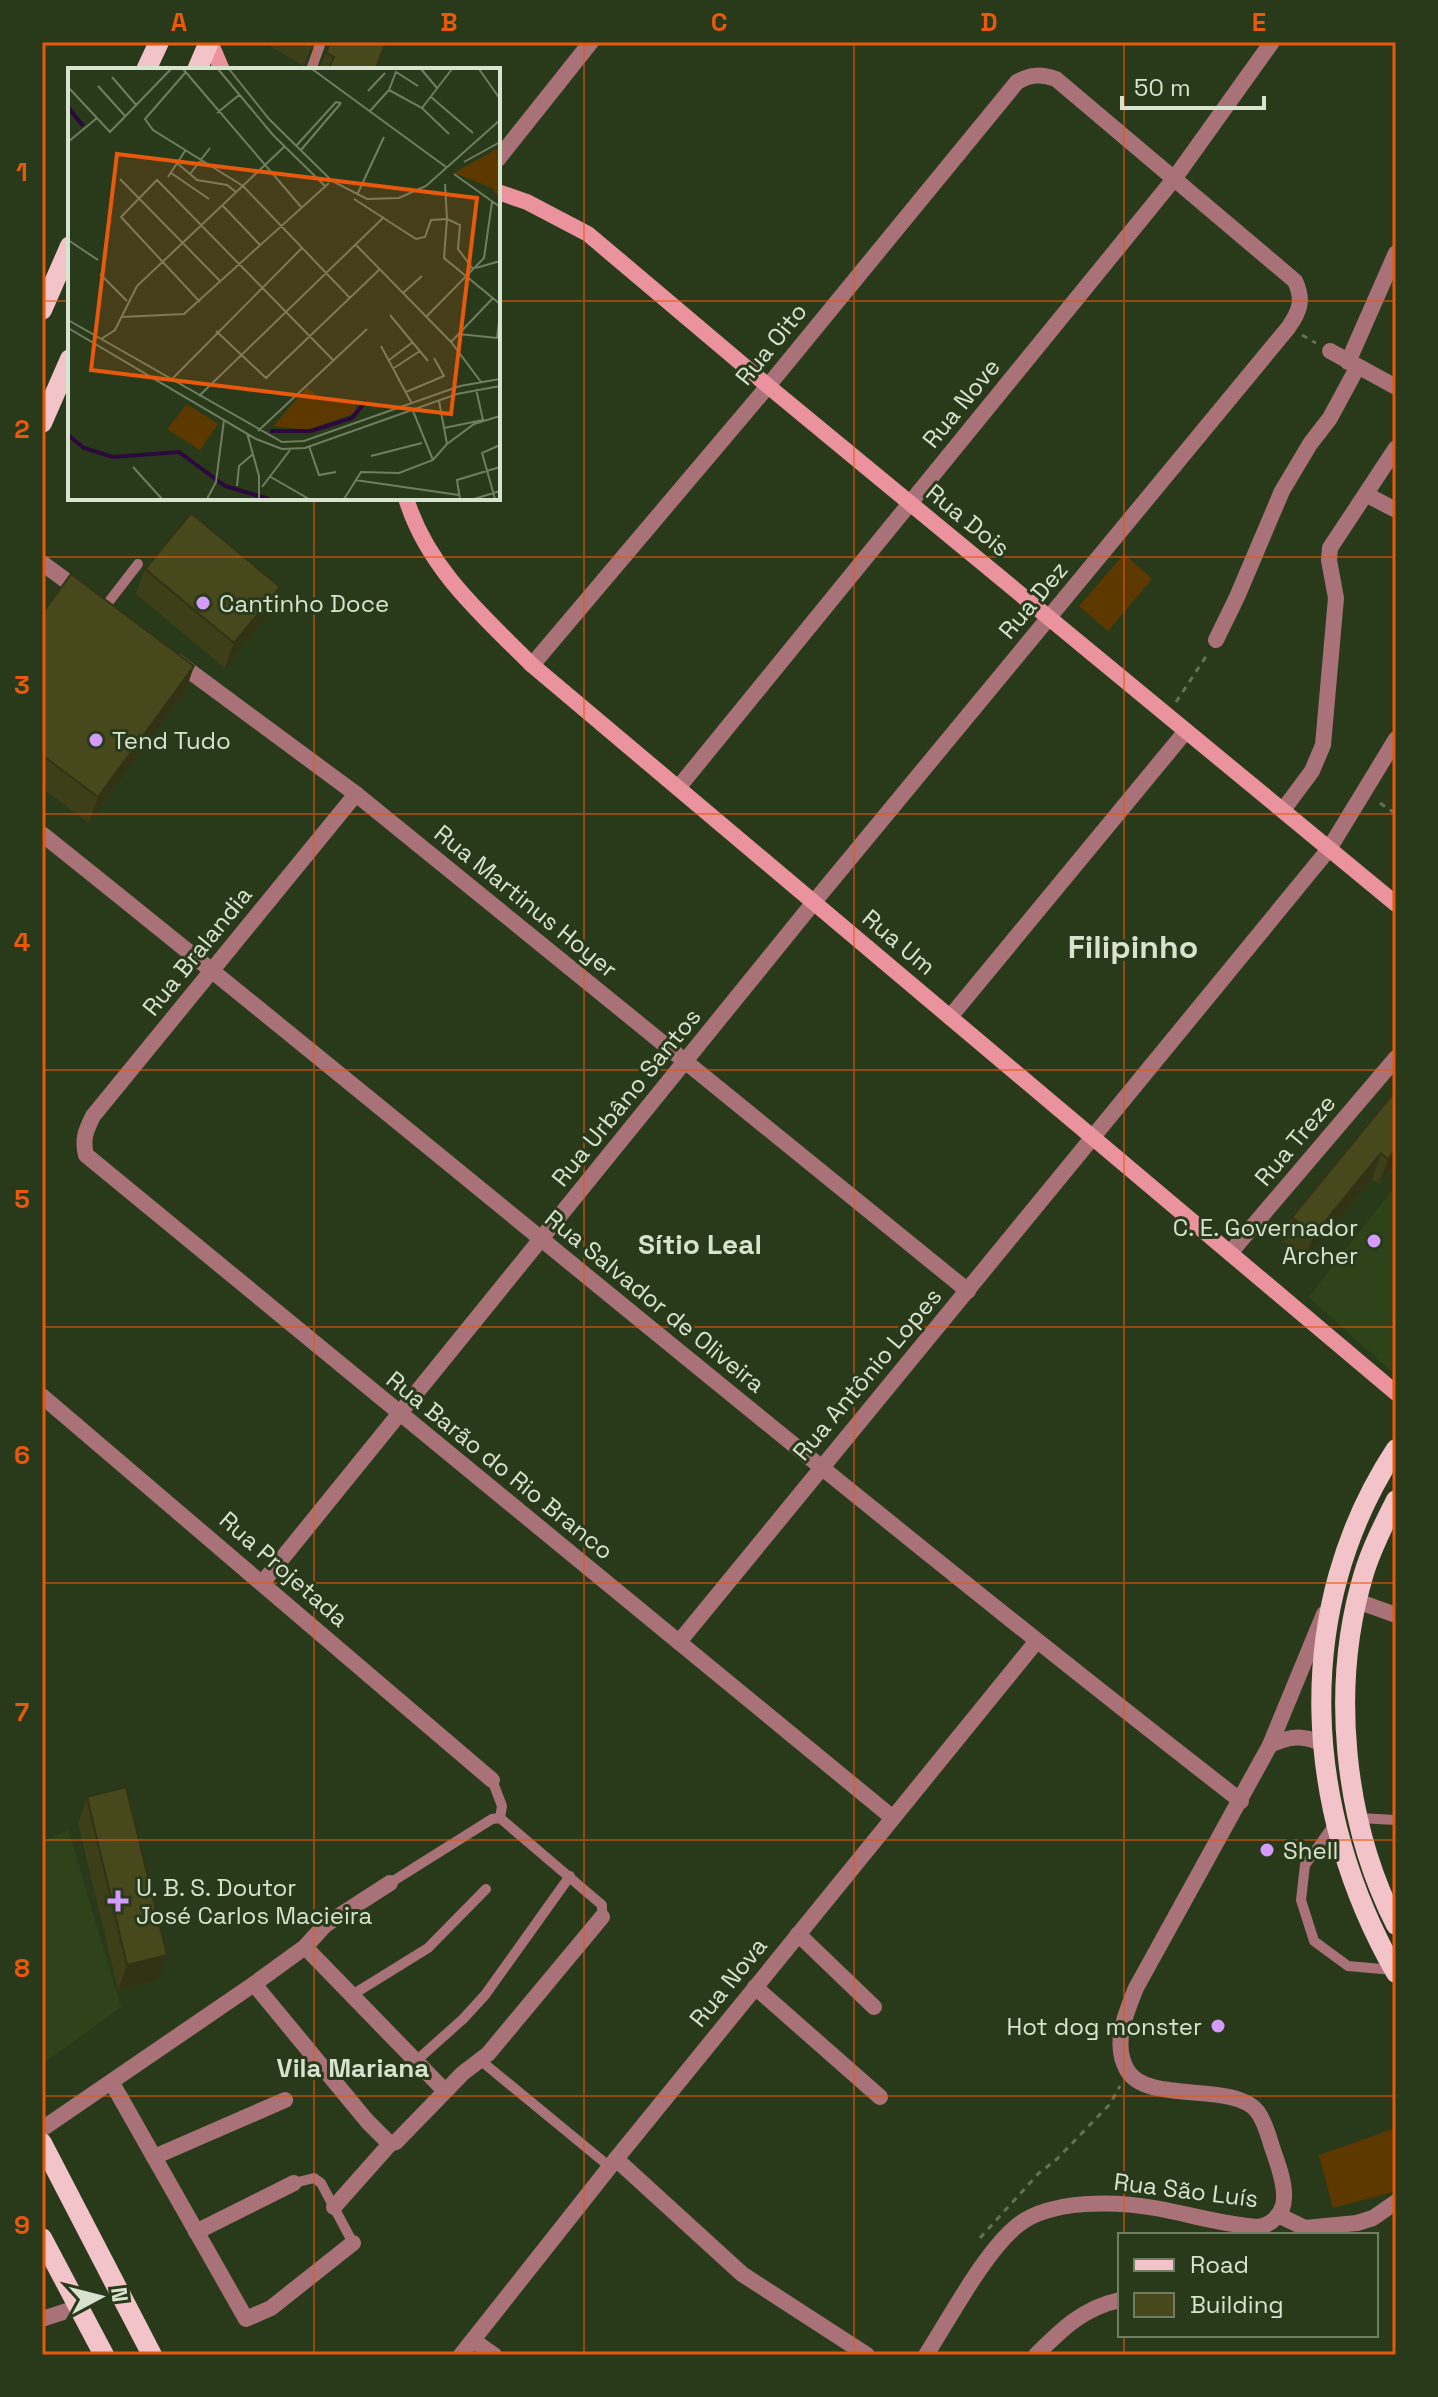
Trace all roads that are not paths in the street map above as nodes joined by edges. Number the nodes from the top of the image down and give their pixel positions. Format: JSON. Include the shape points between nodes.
{"nodes":[{"id":1,"x":159,"y":42,"type":"edge"},
{"id":2,"x":210,"y":42,"type":"edge"},
{"id":3,"x":321,"y":42,"type":"edge"},
{"id":4,"x":591,"y":42,"type":"edge"},
{"id":5,"x":1272,"y":42,"type":"edge"},
{"id":6,"x":147,"y":68,"type":"edge"},
{"id":7,"x":198,"y":68,"type":"edge"},
{"id":8,"x":221,"y":68,"type":"edge"},
{"id":9,"x":312,"y":68,"type":"edge"},
{"id":10,"x":500,"y":156,"type":"edge"},
{"id":11,"x":1174,"y":179,"type":"junction"},
{"id":12,"x":500,"y":193,"type":"edge"},
{"id":13,"x":68,"y":251,"type":"edge"},
{"id":14,"x":1396,"y":253,"type":"edge"},
{"id":15,"x":42,"y":310,"type":"edge"},
{"id":16,"x":1330,"y":351,"type":"road end"},
{"id":17,"x":68,"y":364,"type":"edge"},
{"id":18,"x":1352,"y":365,"type":"junction"},
{"id":19,"x":768,"y":386,"type":"junction"},
{"id":20,"x":1396,"y":387,"type":"edge"},
{"id":21,"x":42,"y":423,"type":"edge"},
{"id":22,"x":1396,"y":448,"type":"edge"},
{"id":23,"x":1367,"y":495,"type":"junction"},
{"id":24,"x":407,"y":500,"type":"edge"},
{"id":25,"x":910,"y":504,"type":"junction"},
{"id":26,"x":1396,"y":510,"type":"edge"},
{"id":27,"x":42,"y":563,"type":"edge"},
{"id":28,"x":138,"y":564,"type":"dead end"},
{"id":29,"x":110,"y":613,"type":"joint"},
{"id":30,"x":1049,"y":618,"type":"junction"},
{"id":31,"x":1216,"y":640,"type":"road end"},
{"id":32,"x":167,"y":655,"type":"edge"},
{"id":33,"x":532,"y":665,"type":"junction"},
{"id":34,"x":1186,"y":731,"type":"junction"},
{"id":35,"x":1396,"y":739,"type":"edge"},
{"id":36,"x":678,"y":788,"type":"junction"},
{"id":37,"x":356,"y":794,"type":"junction"},
{"id":38,"x":1283,"y":810,"type":"junction"},
{"id":39,"x":42,"y":834,"type":"edge"},
{"id":40,"x":1329,"y":849,"type":"junction"},
{"id":41,"x":814,"y":902,"type":"junction"},
{"id":42,"x":1396,"y":904,"type":"edge"},
{"id":43,"x":212,"y":970,"type":"junction"},
{"id":44,"x":950,"y":1017,"type":"junction"},
{"id":45,"x":1396,"y":1058,"type":"edge"},
{"id":46,"x":686,"y":1063,"type":"junction"},
{"id":47,"x":1094,"y":1138,"type":"junction"},
{"id":48,"x":83,"y":1144,"type":"joint"},
{"id":49,"x":542,"y":1239,"type":"junction"},
{"id":50,"x":1230,"y":1253,"type":"junction"},
{"id":51,"x":968,"y":1291,"type":"junction"},
{"id":52,"x":1396,"y":1391,"type":"edge"},
{"id":53,"x":42,"y":1396,"type":"edge"},
{"id":54,"x":401,"y":1414,"type":"junction"},
{"id":55,"x":1396,"y":1449,"type":"edge"},
{"id":56,"x":820,"y":1468,"type":"junction"},
{"id":57,"x":1396,"y":1500,"type":"edge"},
{"id":58,"x":263,"y":1582,"type":"junction"},
{"id":59,"x":1334,"y":1590,"type":"junction"},
{"id":60,"x":1357,"y":1601,"type":"junction"},
{"id":61,"x":1396,"y":1615,"type":"edge"},
{"id":62,"x":679,"y":1642,"type":"junction"},
{"id":63,"x":1036,"y":1642,"type":"junction"},
{"id":64,"x":1321,"y":1743,"type":"junction"},
{"id":65,"x":1270,"y":1745,"type":"junction"},
{"id":66,"x":492,"y":1780,"type":"joint"},
{"id":67,"x":1241,"y":1801,"type":"junction"},
{"id":68,"x":500,"y":1818,"type":"junction"},
{"id":69,"x":893,"y":1818,"type":"junction"},
{"id":70,"x":1359,"y":1818,"type":"junction"},
{"id":71,"x":1396,"y":1820,"type":"edge"},
{"id":72,"x":1335,"y":1823,"type":"junction"},
{"id":73,"x":570,"y":1876,"type":"junction"},
{"id":74,"x":390,"y":1883,"type":"joint"},
{"id":75,"x":486,"y":1889,"type":"dead end"},
{"id":76,"x":602,"y":1917,"type":"joint"},
{"id":77,"x":1396,"y":1925,"type":"edge"},
{"id":78,"x":798,"y":1934,"type":"junction"},
{"id":79,"x":305,"y":1947,"type":"junction"},
{"id":80,"x":1395,"y":1972,"type":"edge"},
{"id":81,"x":254,"y":1984,"type":"junction"},
{"id":82,"x":755,"y":1987,"type":"junction"},
{"id":83,"x":352,"y":1995,"type":"junction"},
{"id":84,"x":874,"y":2007,"type":"dead end"},
{"id":85,"x":480,"y":2060,"type":"junction"},
{"id":86,"x":416,"y":2061,"type":"junction"},
{"id":87,"x":112,"y":2083,"type":"junction"},
{"id":88,"x":444,"y":2090,"type":"junction"},
{"id":89,"x":880,"y":2097,"type":"dead end"},
{"id":90,"x":285,"y":2100,"type":"dead end"},
{"id":91,"x":42,"y":2129,"type":"edge"},
{"id":92,"x":42,"y":2143,"type":"edge"},
{"id":93,"x":390,"y":2144,"type":"junction"},
{"id":94,"x":154,"y":2157,"type":"junction"},
{"id":95,"x":613,"y":2163,"type":"junction"},
{"id":96,"x":294,"y":2183,"type":"joint"},
{"id":97,"x":1396,"y":2202,"type":"edge"},
{"id":98,"x":334,"y":2207,"type":"junction"},
{"id":99,"x":1278,"y":2215,"type":"junction"},
{"id":100,"x":196,"y":2232,"type":"junction"},
{"id":101,"x":1285,"y":2233,"type":"edge"},
{"id":102,"x":42,"y":2238,"type":"edge"},
{"id":103,"x":353,"y":2243,"type":"joint"},
{"id":104,"x":1118,"y":2301,"type":"edge"},
{"id":105,"x":79,"y":2307,"type":"junction"},
{"id":106,"x":42,"y":2319,"type":"edge"},
{"id":107,"x":474,"y":2341,"type":"junction"},
{"id":108,"x":104,"y":2355,"type":"edge"},
{"id":109,"x":152,"y":2355,"type":"edge"},
{"id":110,"x":461,"y":2355,"type":"edge"},
{"id":111,"x":494,"y":2355,"type":"edge"},
{"id":112,"x":867,"y":2355,"type":"edge"},
{"id":113,"x":926,"y":2355,"type":"edge"},
{"id":114,"x":1036,"y":2355,"type":"edge"}],
"edges":[{"from":1,"to":6,"type":"main road"},
{"from":2,"to":7,"type":"main road"},
{"from":2,"to":8,"type":"main road"},
{"from":3,"to":9,"type":"lane"},
{"from":4,"to":10,"type":"street"},
{"from":5,"to":11,"type":"street","name":"Rua Nove"},
{"from":11,"to":19,"type":"street","name":"Rua Oito","via":[[1056,79],[1035,75],[1017,82]]},
{"from":11,"to":25,"type":"street","name":"Rua Nove"},
{"from":11,"to":30,"type":"street","name":"Rua Dez","via":[[1295,281],[1299,313]]},
{"from":12,"to":19,"type":"main road","name":"Rua Dois","via":[[588,234]]},
{"from":13,"to":15,"type":"main road"},
{"from":14,"to":18,"type":"street"},
{"from":16,"to":18,"type":"street"},
{"from":17,"to":21,"type":"main road"},
{"from":18,"to":20,"type":"street"},
{"from":18,"to":31,"type":"street","via":[[1330,418],[1282,491]]},
{"from":19,"to":25,"type":"main road","name":"Rua Dois"},
{"from":19,"to":33,"type":"street","name":"Rua Oito"},
{"from":22,"to":23,"type":"street"},
{"from":23,"to":26,"type":"street"},
{"from":23,"to":38,"type":"street","via":[[1330,548],[1336,598],[1323,745],[1312,771]]},
{"from":24,"to":33,"type":"main road","name":"Rua Um","via":[[440,569]]},
{"from":25,"to":30,"type":"main road","name":"Rua Dois"},
{"from":25,"to":36,"type":"street","name":"Rua Nove"},
{"from":27,"to":29,"type":"street"},
{"from":28,"to":29,"type":"lane"},
{"from":30,"to":34,"type":"main road","name":"Rua Dois"},
{"from":30,"to":41,"type":"street","name":"Rua Dez"},
{"from":32,"to":37,"type":"street","name":"Rua Martinus Hoyer"},
{"from":33,"to":36,"type":"main road","name":"Rua Um"},
{"from":34,"to":38,"type":"main road","name":"Rua Dois"},
{"from":34,"to":44,"type":"street"},
{"from":35,"to":40,"type":"street","name":"Rua Antônio Lopes"},
{"from":36,"to":41,"type":"main road","name":"Rua Um"},
{"from":37,"to":43,"type":"street","name":"Rua Bralandia"},
{"from":37,"to":46,"type":"street","name":"Rua Martinus Hoyer"},
{"from":38,"to":40,"type":"main road","name":"Rua Dois"},
{"from":39,"to":43,"type":"street","name":"Rua Salvador de Oliveira"},
{"from":40,"to":42,"type":"main road","name":"Rua Dois"},
{"from":40,"to":47,"type":"street","name":"Rua Antônio Lopes"},
{"from":41,"to":44,"type":"main road","name":"Rua Um"},
{"from":41,"to":46,"type":"street","name":"Rua Urbâno Santos"},
{"from":43,"to":48,"type":"street","name":"Rua Bralandia","via":[[93,1116]]},
{"from":43,"to":49,"type":"street","name":"Rua Salvador de Oliveira"},
{"from":44,"to":47,"type":"main road","name":"Rua Um"},
{"from":45,"to":50,"type":"street","name":"Rua Treze"},
{"from":46,"to":49,"type":"street","name":"Rua Urbâno Santos"},
{"from":46,"to":51,"type":"street","name":"Rua Martinus Hoyer"},
{"from":47,"to":50,"type":"main road","name":"Rua Um"},
{"from":47,"to":51,"type":"street","name":"Rua Antônio Lopes"},
{"from":48,"to":54,"type":"street","name":"Rua Barão do Rio Branco","via":[[96,1165]]},
{"from":49,"to":54,"type":"street","name":"Rua Urbâno Santos"},
{"from":49,"to":56,"type":"street","name":"Rua Salvador de Oliveira"},
{"from":50,"to":52,"type":"main road","name":"Rua Um"},
{"from":51,"to":56,"type":"street","name":"Rua Antônio Lopes"},
{"from":53,"to":58,"type":"street","name":"Rua Projetada"},
{"from":54,"to":58,"type":"street","name":"Rua Urbâno Santos"},
{"from":54,"to":62,"type":"street","name":"Rua Barão do Rio Branco"},
{"from":55,"to":59,"type":"main road","via":[[1358,1521]]},
{"from":56,"to":62,"type":"street","name":"Rua Antônio Lopes"},
{"from":56,"to":63,"type":"street","name":"Rua Salvador de Oliveira"},
{"from":57,"to":60,"type":"main road","via":[[1375,1543]]},
{"from":58,"to":66,"type":"street","name":"Rua Projetada"},
{"from":59,"to":64,"type":"main road","via":[[1322,1663]]},
{"from":59,"to":65,"type":"street","name":"Rua São Luís"},
{"from":60,"to":61,"type":"street"},
{"from":60,"to":70,"type":"main road","via":[[1346,1675],[1350,1766]]},
{"from":62,"to":69,"type":"street","name":"Rua Barão do Rio Branco"},
{"from":63,"to":67,"type":"street","name":"Rua Salvador de Oliveira"},
{"from":63,"to":69,"type":"street","name":"Rua Nova"},
{"from":64,"to":65,"type":"street","via":[[1295,1736]]},
{"from":64,"to":72,"type":"main road"},
{"from":65,"to":67,"type":"street","name":"Rua São Luís"},
{"from":66,"to":68,"type":"lane","via":[[502,1806]]},
{"from":67,"to":99,"type":"street","name":"Rua São Luís","via":[[1136,1988],[1121,2025],[1121,2055],[1141,2084],[1231,2098],[1257,2111],[1284,2192]]},
{"from":68,"to":73,"type":"lane"},
{"from":68,"to":74,"type":"lane"},
{"from":69,"to":78,"type":"street","name":"Rua Nova"},
{"from":70,"to":71,"type":"lane"},
{"from":70,"to":77,"type":"main road"},
{"from":72,"to":80,"type":"main road","via":[[1361,1904]]},
{"from":72,"to":80,"type":"lane","via":[[1305,1865],[1301,1900],[1314,1941],[1348,1966]]},
{"from":73,"to":76,"type":"lane","via":[[602,1905]]},
{"from":73,"to":86,"type":"lane","via":[[485,1995]]},
{"from":74,"to":79,"type":"street","via":[[325,1925]]},
{"from":75,"to":83,"type":"lane","via":[[428,1948]]},
{"from":76,"to":85,"type":"street"},
{"from":78,"to":82,"type":"street","name":"Rua Nova"},
{"from":78,"to":84,"type":"street"},
{"from":79,"to":81,"type":"street"},
{"from":79,"to":83,"type":"street"},
{"from":81,"to":87,"type":"street"},
{"from":81,"to":93,"type":"street"},
{"from":82,"to":89,"type":"street"},
{"from":82,"to":95,"type":"street","name":"Rua Nova"},
{"from":83,"to":86,"type":"street"},
{"from":85,"to":88,"type":"street"},
{"from":85,"to":95,"type":"lane"},
{"from":86,"to":88,"type":"street"},
{"from":87,"to":91,"type":"street"},
{"from":87,"to":94,"type":"street"},
{"from":88,"to":93,"type":"street"},
{"from":90,"to":94,"type":"street"},
{"from":92,"to":109,"type":"main road"},
{"from":93,"to":98,"type":"street"},
{"from":94,"to":100,"type":"street"},
{"from":95,"to":107,"type":"street","name":"Rua Nova"},
{"from":95,"to":112,"type":"street","via":[[742,2274]]},
{"from":96,"to":98,"type":"lane","via":[[314,2178]]},
{"from":96,"to":100,"type":"street"},
{"from":97,"to":99,"type":"street","via":[[1357,2223],[1305,2228]]},
{"from":98,"to":103,"type":"lane"},
{"from":99,"to":101,"type":"street"},
{"from":99,"to":113,"type":"street","name":"Rua São Luís","via":[[1258,2227],[1114,2203],[1059,2207],[1020,2223],[995,2248]]},
{"from":100,"to":103,"type":"street","via":[[246,2319],[271,2308]]},
{"from":102,"to":105,"type":"main road"},
{"from":104,"to":114,"type":"street","via":[[1085,2311]]},
{"from":105,"to":106,"type":"street"},
{"from":105,"to":108,"type":"main road"},
{"from":107,"to":110,"type":"street","name":"Rua Nova"},
{"from":107,"to":111,"type":"street"}]}
